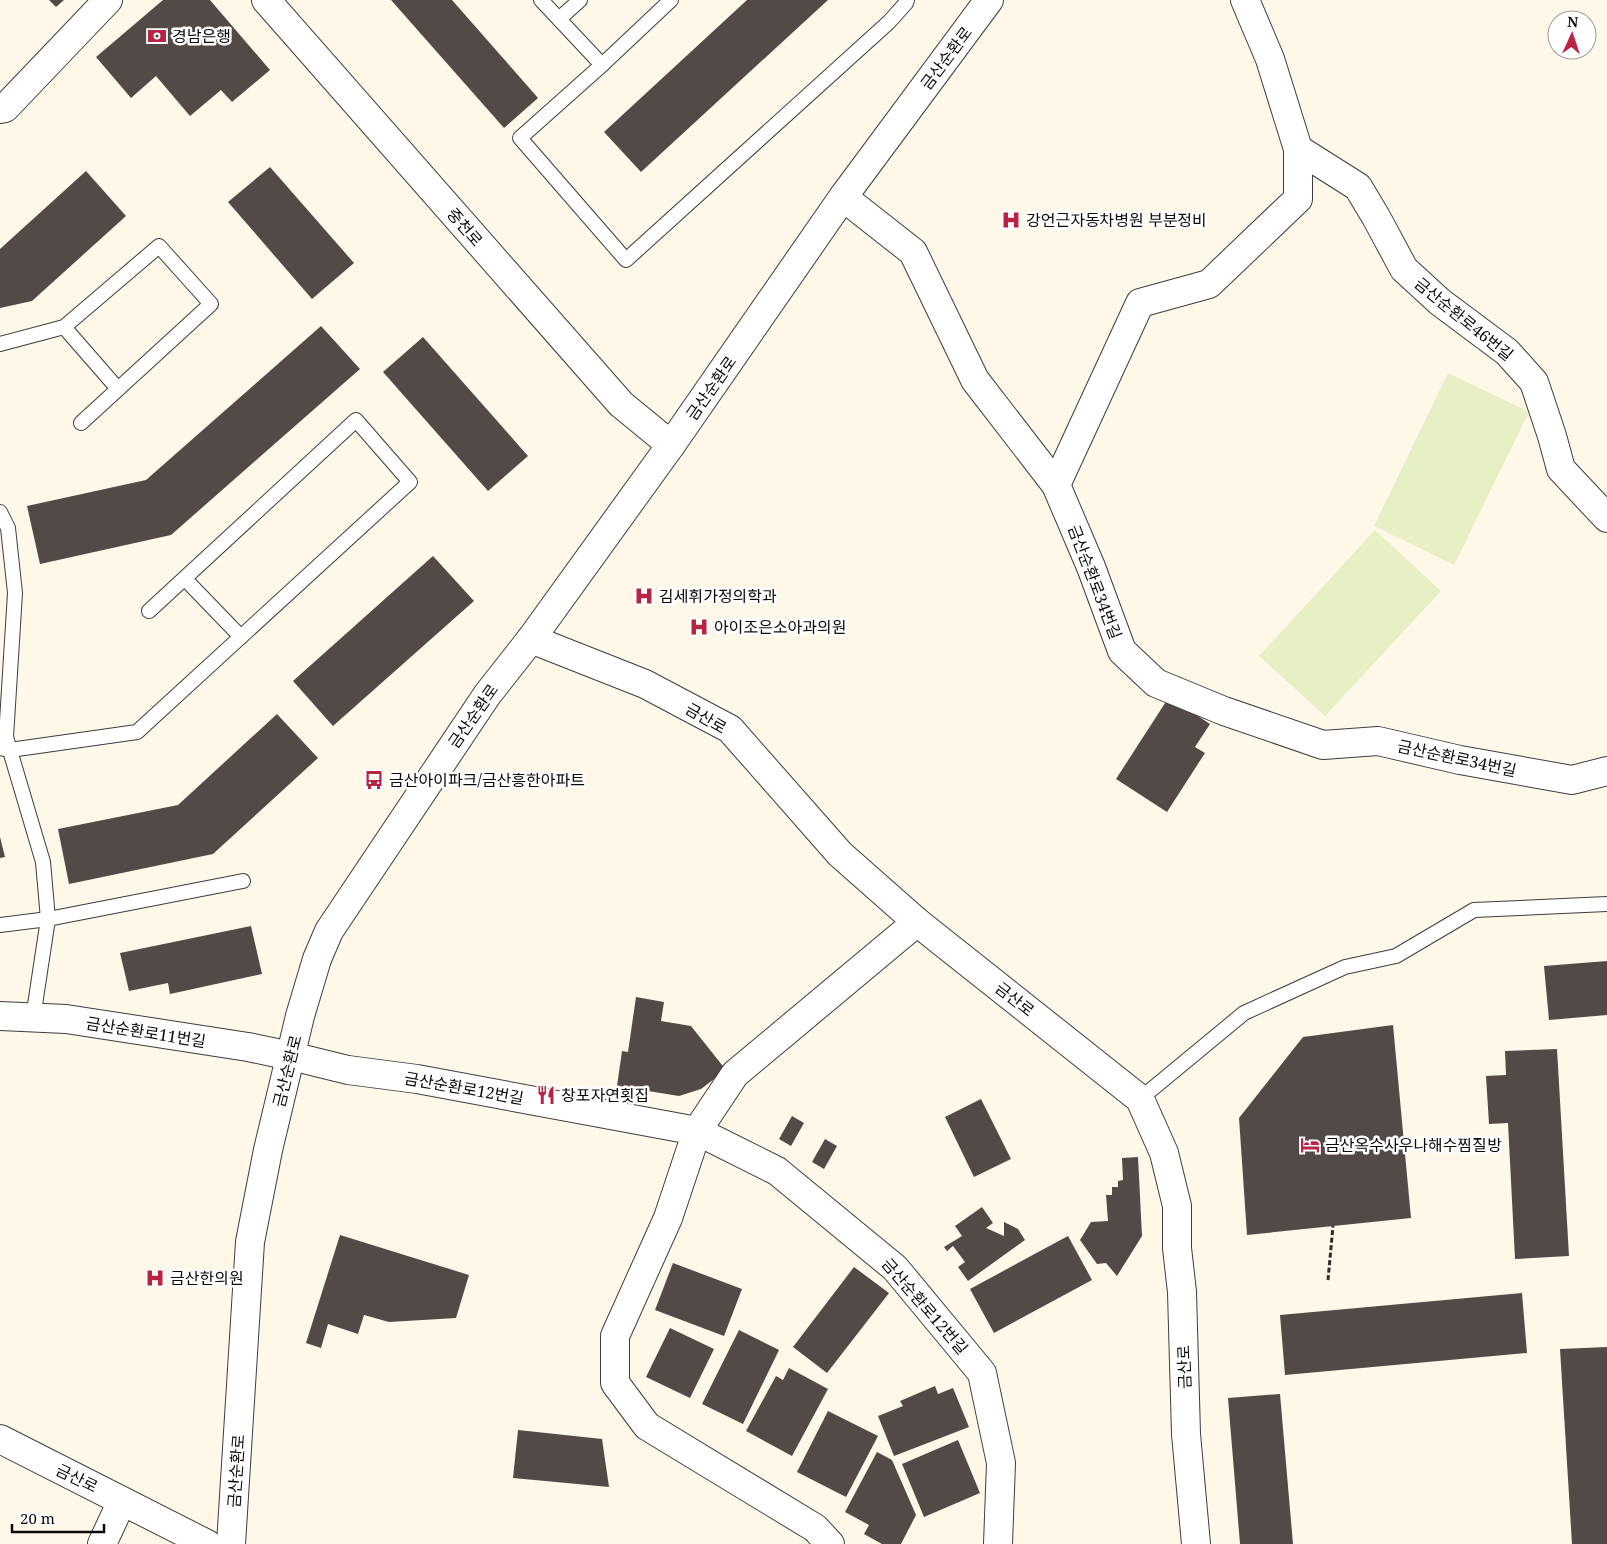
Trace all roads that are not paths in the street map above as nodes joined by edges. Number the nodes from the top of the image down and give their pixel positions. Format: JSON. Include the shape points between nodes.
{"nodes":[{"id":1,"x":108,"y":0,"type":"edge"},
{"id":2,"x":266,"y":0,"type":"edge"},
{"id":3,"x":541,"y":0,"type":"edge"},
{"id":4,"x":580,"y":0,"type":"edge"},
{"id":5,"x":671,"y":0,"type":"edge"},
{"id":6,"x":907,"y":0,"type":"edge"},
{"id":7,"x":989,"y":0,"type":"edge"},
{"id":8,"x":1245,"y":0,"type":"edge"},
{"id":9,"x":559,"y":18,"type":"junction"},
{"id":10,"x":602,"y":65,"type":"junction"},
{"id":11,"x":0,"y":109,"type":"edge"},
{"id":12,"x":1298,"y":149,"type":"junction"},
{"id":13,"x":843,"y":196,"type":"junction"},
{"id":14,"x":64,"y":326,"type":"junction"},
{"id":15,"x":0,"y":344,"type":"edge"},
{"id":16,"x":118,"y":389,"type":"junction"},
{"id":17,"x":81,"y":423,"type":"dead end"},
{"id":18,"x":672,"y":445,"type":"junction"},
{"id":19,"x":1056,"y":484,"type":"junction"},
{"id":20,"x":0,"y":512,"type":"edge"},
{"id":21,"x":1607,"y":518,"type":"edge"},
{"id":22,"x":185,"y":579,"type":"junction"},
{"id":23,"x":149,"y":612,"type":"dead end"},
{"id":24,"x":241,"y":637,"type":"junction"},
{"id":25,"x":531,"y":639,"type":"junction"},
{"id":26,"x":5,"y":749,"type":"edge"},
{"id":27,"x":1607,"y":771,"type":"edge"},
{"id":28,"x":243,"y":881,"type":"dead end"},
{"id":29,"x":1607,"y":904,"type":"edge"},
{"id":30,"x":48,"y":918,"type":"junction"},
{"id":31,"x":917,"y":922,"type":"junction"},
{"id":32,"x":0,"y":925,"type":"edge"},
{"id":33,"x":0,"y":1016,"type":"edge"},
{"id":34,"x":33,"y":1018,"type":"junction"},
{"id":35,"x":291,"y":1056,"type":"junction"},
{"id":36,"x":1140,"y":1099,"type":"junction"},
{"id":37,"x":697,"y":1130,"type":"junction"},
{"id":38,"x":0,"y":1439,"type":"edge"},
{"id":39,"x":122,"y":1501,"type":"junction"},
{"id":40,"x":102,"y":1544,"type":"edge"},
{"id":41,"x":207,"y":1544,"type":"edge"},
{"id":42,"x":231,"y":1544,"type":"edge"},
{"id":43,"x":830,"y":1544,"type":"edge"},
{"id":44,"x":998,"y":1544,"type":"edge"},
{"id":45,"x":1196,"y":1544,"type":"edge"}],
"edges":[{"from":1,"to":11,"type":"street","via":[[5,108]]},
{"from":2,"to":18,"type":"street","name":"중천로","via":[[621,404]]},
{"from":3,"to":9,"type":"lane"},
{"from":4,"to":9,"type":"lane"},
{"from":5,"to":10,"type":"lane"},
{"from":6,"to":10,"type":"lane","via":[[889,22],[626,260],[520,138]]},
{"from":7,"to":13,"type":"street","name":"금산순환로"},
{"from":8,"to":12,"type":"street","via":[[1270,59]]},
{"from":9,"to":10,"type":"lane"},
{"from":12,"to":19,"type":"street","via":[[1298,199],[1210,284],[1140,303]]},
{"from":12,"to":21,"type":"street","name":"금산순환로46번길","via":[[1358,187],[1404,269],[1440,302],[1507,352],[1534,382],[1561,469]]},
{"from":13,"to":18,"type":"street","name":"금산순환로"},
{"from":13,"to":19,"type":"street","name":"금산순환로34번길","via":[[913,252],[975,380]]},
{"from":14,"to":15,"type":"lane"},
{"from":14,"to":16,"type":"lane"},
{"from":14,"to":16,"type":"lane","via":[[159,246],[211,304]]},
{"from":16,"to":17,"type":"lane"},
{"from":18,"to":25,"type":"street","name":"금산순환로"},
{"from":19,"to":27,"type":"street","name":"금산순환로34번길","via":[[1122,651],[1156,683],[1224,711],[1323,745],[1378,741],[1572,780]]},
{"from":20,"to":26,"type":"lane","via":[[8,528],[15,593]]},
{"from":22,"to":23,"type":"lane"},
{"from":22,"to":24,"type":"lane"},
{"from":22,"to":24,"type":"lane","via":[[356,420],[410,482]]},
{"from":24,"to":26,"type":"lane","via":[[137,732]]},
{"from":25,"to":31,"type":"street","name":"금산로","via":[[645,684],[730,729],[840,854]]},
{"from":25,"to":35,"type":"street","name":"금산순환로","via":[[486,695],[329,931],[317,959]]},
{"from":26,"to":30,"type":"lane","via":[[43,862]]},
{"from":28,"to":30,"type":"lane"},
{"from":29,"to":36,"type":"lane","via":[[1474,910],[1396,956],[1345,967],[1244,1013]]},
{"from":30,"to":32,"type":"lane"},
{"from":30,"to":34,"type":"lane"},
{"from":31,"to":36,"type":"street","name":"금산로"},
{"from":31,"to":37,"type":"street","via":[[735,1074]]},
{"from":33,"to":34,"type":"street","name":"금산순환로11번길"},
{"from":34,"to":35,"type":"street","name":"금산순환로11번길","via":[[66,1019]]},
{"from":35,"to":37,"type":"street","name":"금산순환로12번길","via":[[348,1070],[417,1079]]},
{"from":35,"to":42,"type":"street","name":"금산순환로","via":[[250,1242]]},
{"from":36,"to":45,"type":"street","name":"금산로","via":[[1164,1153],[1177,1206],[1186,1434]]},
{"from":37,"to":43,"type":"street","via":[[668,1218],[615,1336],[615,1382],[648,1426],[815,1528]]},
{"from":37,"to":44,"type":"street","name":"금산순환로12번길","via":[[777,1171],[895,1268],[982,1374],[1001,1464]]},
{"from":38,"to":39,"type":"street","name":"금산로"},
{"from":39,"to":40,"type":"street"},
{"from":39,"to":41,"type":"street","name":"금산로"}]}
